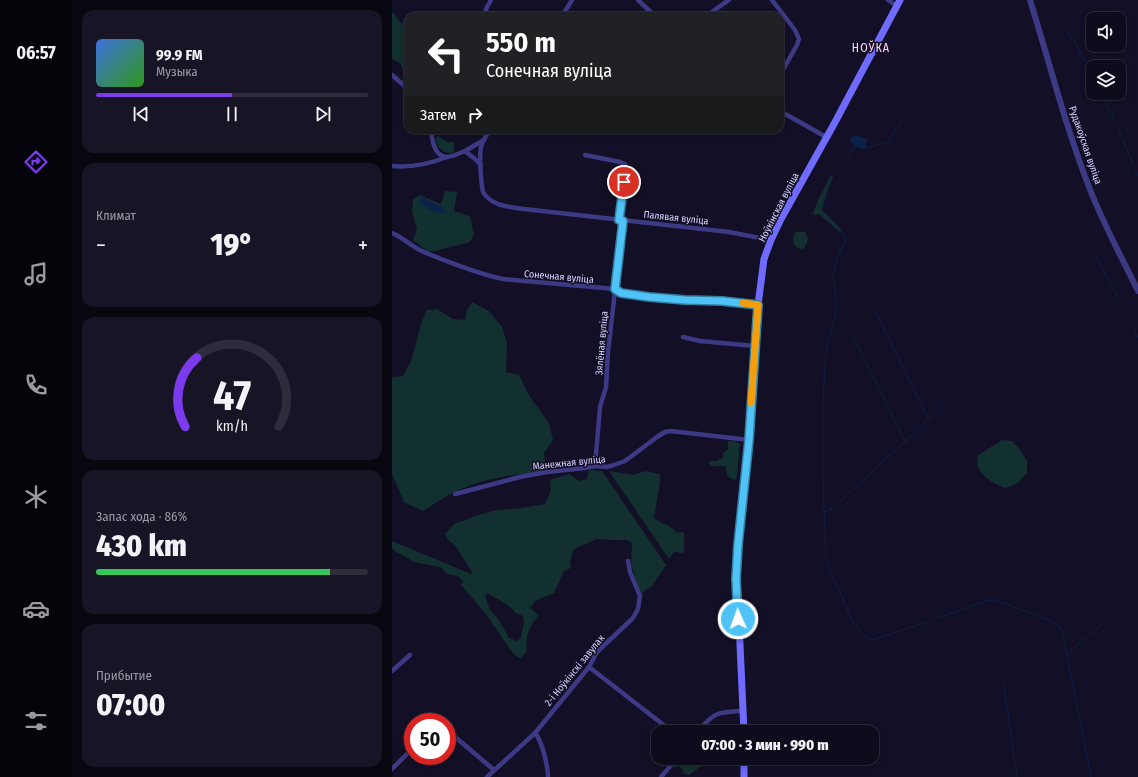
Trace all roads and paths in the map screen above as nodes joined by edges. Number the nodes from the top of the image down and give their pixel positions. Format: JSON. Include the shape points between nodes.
{"nodes":[{"id":1,"x":491,"y":0,"type":"edge"},
{"id":2,"x":572,"y":0,"type":"edge"},
{"id":3,"x":638,"y":0,"type":"edge"},
{"id":4,"x":729,"y":0,"type":"edge"},
{"id":5,"x":772,"y":0,"type":"edge"},
{"id":6,"x":888,"y":0,"type":"edge"},
{"id":7,"x":1030,"y":0,"type":"edge"},
{"id":8,"x":899,"y":3,"type":"edge"},
{"id":9,"x":486,"y":12,"type":"edge"},
{"id":10,"x":564,"y":12,"type":"edge"},
{"id":11,"x":652,"y":12,"type":"edge"},
{"id":12,"x":712,"y":12,"type":"edge"},
{"id":13,"x":781,"y":12,"type":"edge"},
{"id":14,"x":784,"y":16,"type":"edge"},
{"id":15,"x":784,"y":68,"type":"edge"},
{"id":16,"x":392,"y":75,"type":"edge"},
{"id":17,"x":404,"y":86,"type":"edge"},
{"id":18,"x":784,"y":113,"type":"edge"},
{"id":19,"x":431,"y":134,"type":"edge"},
{"id":20,"x":488,"y":134,"type":"edge"},
{"id":21,"x":826,"y":137,"type":"junction"},
{"id":22,"x":484,"y":140,"type":"junction"},
{"id":23,"x":465,"y":151,"type":"junction"},
{"id":24,"x":585,"y":155,"type":"dead end"},
{"id":25,"x":447,"y":157,"type":"junction"},
{"id":26,"x":481,"y":165,"type":"junction"},
{"id":27,"x":392,"y":166,"type":"edge"},
{"id":28,"x":621,"y":220,"type":"junction"},
{"id":29,"x":392,"y":233,"type":"edge"},
{"id":30,"x":771,"y":240,"type":"junction"},
{"id":31,"x":615,"y":289,"type":"junction"},
{"id":32,"x":1138,"y":290,"type":"edge"},
{"id":33,"x":758,"y":305,"type":"junction"},
{"id":34,"x":684,"y":337,"type":"dead end"},
{"id":35,"x":755,"y":346,"type":"junction"},
{"id":36,"x":749,"y":440,"type":"junction"},
{"id":37,"x":595,"y":466,"type":"junction"},
{"id":38,"x":455,"y":494,"type":"dead end"},
{"id":39,"x":628,"y":561,"type":"dead end"},
{"id":40,"x":410,"y":655,"type":"dead end"},
{"id":41,"x":589,"y":667,"type":"junction"},
{"id":42,"x":392,"y":671,"type":"edge"},
{"id":43,"x":742,"y":711,"type":"junction"},
{"id":44,"x":664,"y":725,"type":"edge"},
{"id":45,"x":704,"y":725,"type":"edge"},
{"id":46,"x":743,"y":725,"type":"edge"},
{"id":47,"x":535,"y":733,"type":"junction"},
{"id":48,"x":456,"y":738,"type":"edge"},
{"id":49,"x":404,"y":757,"type":"edge"},
{"id":50,"x":671,"y":765,"type":"edge"},
{"id":51,"x":744,"y":765,"type":"edge"},
{"id":52,"x":392,"y":769,"type":"edge"},
{"id":53,"x":494,"y":770,"type":"junction"},
{"id":54,"x":487,"y":777,"type":"edge"},
{"id":55,"x":548,"y":777,"type":"edge"},
{"id":56,"x":661,"y":777,"type":"edge"},
{"id":57,"x":744,"y":777,"type":"edge"}],
"edges":[{"from":1,"to":9,"type":"street"},
{"from":2,"to":10,"type":"street"},
{"from":3,"to":11,"type":"street"},
{"from":4,"to":12,"type":"street"},
{"from":5,"to":13,"type":"street"},
{"from":6,"to":8,"type":"street"},
{"from":7,"to":32,"type":"street","name":"Рудакоўская вуліца","via":[[1073,142],[1091,192]]},
{"from":8,"to":21,"type":"main road","name":"Ноўкінская вуліца"},
{"from":14,"to":15,"type":"street","via":[[799,39]]},
{"from":16,"to":17,"type":"street"},
{"from":18,"to":21,"type":"street"},
{"from":19,"to":25,"type":"street","via":[[436,150]]},
{"from":20,"to":22,"type":"street"},
{"from":21,"to":30,"type":"main road","name":"Ноўкінская вуліца"},
{"from":22,"to":23,"type":"street"},
{"from":22,"to":26,"type":"street","via":[[481,147]]},
{"from":23,"to":25,"type":"street"},
{"from":23,"to":26,"type":"street"},
{"from":24,"to":28,"type":"street","name":"Зялёная вуліца","via":[[625,164]]},
{"from":25,"to":27,"type":"street","via":[[416,166]]},
{"from":26,"to":28,"type":"street","name":"Палявая вуліца","via":[[482,188],[491,201],[508,206]]},
{"from":28,"to":30,"type":"street","name":"Палявая вуліца","via":[[729,232]]},
{"from":28,"to":31,"type":"street","name":"Зялёная вуліца"},
{"from":29,"to":31,"type":"street","name":"Сонечная вуліца","via":[[418,249],[496,278]]},
{"from":30,"to":33,"type":"main road","name":"Ноўкінская вуліца","via":[[764,259]]},
{"from":31,"to":33,"type":"street","name":"Сонечная вуліца","via":[[621,293],[649,297]]},
{"from":31,"to":37,"type":"street","name":"Зялёная вуліца","via":[[606,387],[600,407]]},
{"from":33,"to":35,"type":"main road","name":"Ноўкінская вуліца"},
{"from":34,"to":35,"type":"street"},
{"from":35,"to":36,"type":"main road","name":"Ноўкінская вуліца"},
{"from":36,"to":37,"type":"street","name":"Манежная вуліца","via":[[665,432],[614,466]]},
{"from":36,"to":43,"type":"main road","name":"Ноўкінская вуліца","via":[[736,579]]},
{"from":37,"to":38,"type":"street","name":"Манежная вуліца","via":[[524,476]]},
{"from":39,"to":41,"type":"street","name":"2-і Ноўкінскі завулак","via":[[640,596],[638,609],[633,618],[598,652]]},
{"from":40,"to":42,"type":"street"},
{"from":41,"to":44,"type":"street"},
{"from":41,"to":47,"type":"street","name":"2-і Ноўкінскі завулак"},
{"from":43,"to":45,"type":"street","via":[[722,712]]},
{"from":43,"to":46,"type":"main road","name":"Ноўкінская вуліца"},
{"from":47,"to":53,"type":"street","name":"2-і Ноўкінскі завулак"},
{"from":47,"to":55,"type":"street","via":[[546,762]]},
{"from":48,"to":53,"type":"street"},
{"from":49,"to":52,"type":"street"},
{"from":50,"to":56,"type":"street"},
{"from":51,"to":57,"type":"main road"},
{"from":53,"to":54,"type":"street","name":"2-і Ноўкінскі завулак"}]}
